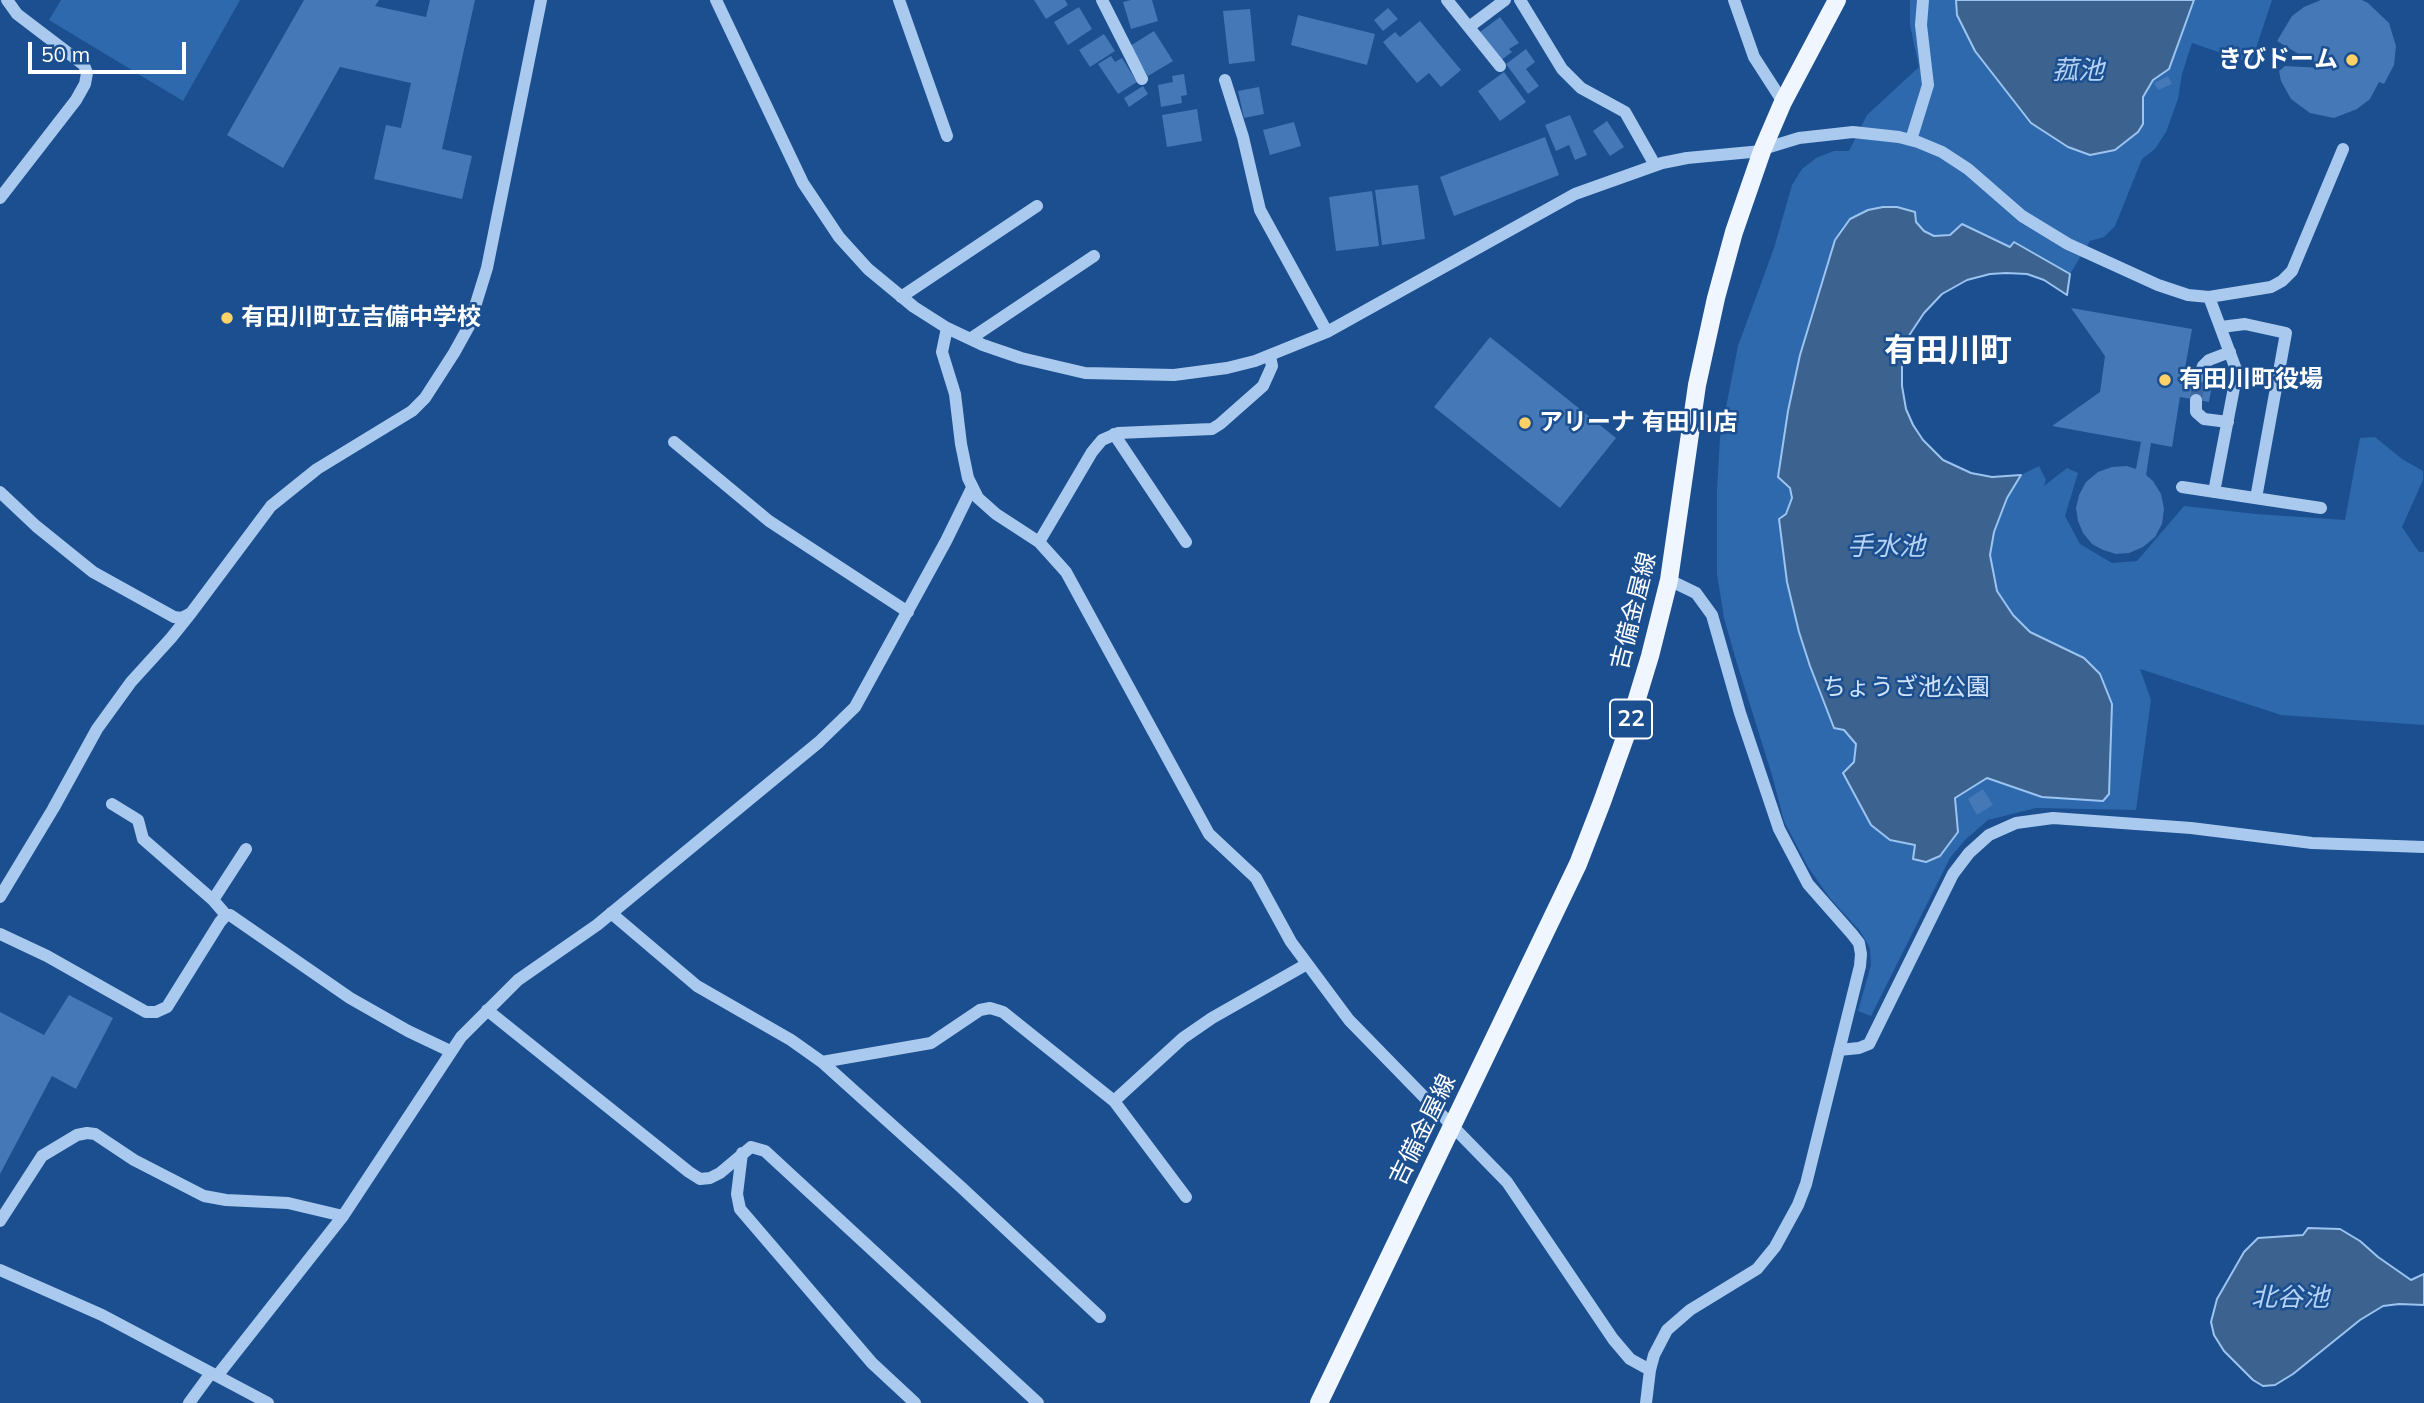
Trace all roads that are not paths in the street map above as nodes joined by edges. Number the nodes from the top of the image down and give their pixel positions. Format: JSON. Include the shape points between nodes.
{"nodes":[{"id":1,"x":7,"y":0,"type":"edge"},
{"id":2,"x":541,"y":0,"type":"edge"},
{"id":3,"x":716,"y":0,"type":"edge"},
{"id":4,"x":899,"y":0,"type":"edge"},
{"id":5,"x":1102,"y":0,"type":"edge"},
{"id":6,"x":1447,"y":0,"type":"edge"},
{"id":7,"x":1505,"y":0,"type":"edge"},
{"id":8,"x":1520,"y":0,"type":"edge"},
{"id":9,"x":1734,"y":0,"type":"edge"},
{"id":10,"x":1837,"y":0,"type":"edge"},
{"id":11,"x":1923,"y":0,"type":"edge"},
{"id":12,"x":1469,"y":27,"type":"junction"},
{"id":13,"x":1500,"y":66,"type":"dead end"},
{"id":14,"x":1142,"y":79,"type":"dead end"},
{"id":15,"x":1225,"y":80,"type":"dead end"},
{"id":16,"x":1783,"y":102,"type":"junction"},
{"id":17,"x":947,"y":136,"type":"dead end"},
{"id":18,"x":1912,"y":140,"type":"junction"},
{"id":19,"x":2343,"y":149,"type":"dead end"},
{"id":20,"x":1763,"y":150,"type":"junction"},
{"id":21,"x":1655,"y":165,"type":"junction"},
{"id":22,"x":0,"y":198,"type":"edge"},
{"id":23,"x":1037,"y":206,"type":"dead end"},
{"id":24,"x":1094,"y":256,"type":"dead end"},
{"id":25,"x":901,"y":297,"type":"junction"},
{"id":26,"x":2209,"y":297,"type":"junction"},
{"id":27,"x":2221,"y":327,"type":"junction"},
{"id":28,"x":947,"y":328,"type":"junction"},
{"id":29,"x":1326,"y":332,"type":"junction"},
{"id":30,"x":970,"y":339,"type":"junction"},
{"id":31,"x":2230,"y":352,"type":"junction"},
{"id":32,"x":1270,"y":356,"type":"junction"},
{"id":33,"x":2199,"y":377,"type":"tunnel mouth"},
{"id":34,"x":2196,"y":400,"type":"dead end"},
{"id":35,"x":2228,"y":422,"type":"junction"},
{"id":36,"x":1114,"y":434,"type":"junction"},
{"id":37,"x":674,"y":442,"type":"dead end"},
{"id":38,"x":2182,"y":486,"type":"dead end"},
{"id":39,"x":972,"y":488,"type":"junction"},
{"id":40,"x":0,"y":492,"type":"edge"},
{"id":41,"x":2214,"y":492,"type":"junction"},
{"id":42,"x":2256,"y":498,"type":"junction"},
{"id":43,"x":2321,"y":508,"type":"dead end"},
{"id":44,"x":1039,"y":542,"type":"junction"},
{"id":45,"x":1186,"y":542,"type":"dead end"},
{"id":46,"x":1668,"y":580,"type":"junction"},
{"id":47,"x":908,"y":612,"type":"junction"},
{"id":48,"x":191,"y":613,"type":"junction"},
{"id":49,"x":112,"y":804,"type":"dead end"},
{"id":50,"x":2424,"y":847,"type":"edge"},
{"id":51,"x":246,"y":849,"type":"dead end"},
{"id":52,"x":0,"y":897,"type":"edge"},
{"id":53,"x":213,"y":900,"type":"junction"},
{"id":54,"x":611,"y":913,"type":"junction"},
{"id":55,"x":226,"y":915,"type":"junction"},
{"id":56,"x":0,"y":934,"type":"edge"},
{"id":57,"x":1307,"y":964,"type":"junction"},
{"id":58,"x":487,"y":1010,"type":"junction"},
{"id":59,"x":1839,"y":1050,"type":"junction"},
{"id":60,"x":450,"y":1051,"type":"junction"},
{"id":61,"x":822,"y":1062,"type":"junction"},
{"id":62,"x":1114,"y":1101,"type":"junction"},
{"id":63,"x":1452,"y":1127,"type":"junction"},
{"id":64,"x":742,"y":1153,"type":"junction"},
{"id":65,"x":1186,"y":1197,"type":"dead end"},
{"id":66,"x":342,"y":1216,"type":"junction"},
{"id":67,"x":0,"y":1221,"type":"edge"},
{"id":68,"x":0,"y":1270,"type":"edge"},
{"id":69,"x":1100,"y":1317,"type":"dead end"},
{"id":70,"x":1650,"y":1370,"type":"junction"},
{"id":71,"x":214,"y":1374,"type":"junction"},
{"id":72,"x":189,"y":1403,"type":"edge"},
{"id":73,"x":268,"y":1403,"type":"edge"},
{"id":74,"x":915,"y":1403,"type":"edge"},
{"id":75,"x":1038,"y":1403,"type":"edge"},
{"id":76,"x":1319,"y":1403,"type":"edge"},
{"id":77,"x":1646,"y":1403,"type":"edge"}],
"edges":[{"from":1,"to":22,"type":"street","via":[[17,14],[84,65],[88,73],[76,100]]},
{"from":2,"to":48,"type":"street","via":[[487,268],[468,327],[454,353],[412,411],[317,469],[271,506]]},
{"from":3,"to":25,"type":"street","via":[[803,183],[852,253]]},
{"from":4,"to":17,"type":"street"},
{"from":5,"to":14,"type":"street"},
{"from":6,"to":12,"type":"street"},
{"from":7,"to":12,"type":"street"},
{"from":8,"to":21,"type":"street","via":[[1562,69],[1581,88],[1625,112]]},
{"from":9,"to":16,"type":"street","via":[[1754,57]]},
{"from":10,"to":16,"type":"main road","name":"吉備金屋線","number":"22"},
{"from":11,"to":18,"type":"street","via":[[1928,85]]},
{"from":12,"to":13,"type":"street"},
{"from":15,"to":29,"type":"street","via":[[1260,209]]},
{"from":16,"to":20,"type":"main road","name":"吉備金屋線","number":"22"},
{"from":18,"to":20,"type":"street","via":[[1853,132],[1799,138]]},
{"from":18,"to":26,"type":"street","via":[[1968,169],[2022,216],[2068,244],[2158,285]]},
{"from":19,"to":26,"type":"street","via":[[2292,271],[2260,291]]},
{"from":20,"to":21,"type":"street"},
{"from":20,"to":46,"type":"main road","name":"吉備金屋線","number":"22","via":[[1716,298],[1697,385]]},
{"from":21,"to":29,"type":"street","via":[[1549,207]]},
{"from":23,"to":25,"type":"street"},
{"from":24,"to":30,"type":"street"},
{"from":25,"to":28,"type":"street"},
{"from":26,"to":27,"type":"street"},
{"from":27,"to":31,"type":"street"},
{"from":27,"to":42,"type":"street","via":[[2245,324],[2286,333]]},
{"from":28,"to":30,"type":"street"},
{"from":28,"to":39,"type":"street","via":[[942,352],[955,394]]},
{"from":29,"to":32,"type":"street"},
{"from":30,"to":32,"type":"street","via":[[1052,367],[1119,375],[1195,373]]},
{"from":31,"to":33,"type":"street","via":[[2209,360]]},
{"from":31,"to":35,"type":"street","via":[[2237,379]]},
{"from":32,"to":36,"type":"street","via":[[1272,366],[1262,386],[1212,429]]},
{"from":34,"to":35,"type":"street","via":[[2196,412],[2204,419]]},
{"from":35,"to":41,"type":"street"},
{"from":36,"to":44,"type":"street","via":[[1092,452]]},
{"from":36,"to":45,"type":"street"},
{"from":37,"to":47,"type":"street","via":[[769,521]]},
{"from":38,"to":41,"type":"street"},
{"from":39,"to":44,"type":"street","via":[[985,506]]},
{"from":39,"to":47,"type":"street"},
{"from":40,"to":48,"type":"street","via":[[93,572],[174,617]]},
{"from":41,"to":42,"type":"street"},
{"from":42,"to":43,"type":"street"},
{"from":44,"to":57,"type":"street","via":[[1066,572],[1209,834],[1256,878]]},
{"from":46,"to":59,"type":"street","via":[[1696,593],[1712,615],[1779,829],[1808,884],[1859,943],[1860,966]]},
{"from":46,"to":63,"type":"main road","name":"吉備金屋線","number":"22","via":[[1626,735],[1578,864]]},
{"from":47,"to":54,"type":"street","via":[[855,707]]},
{"from":48,"to":52,"type":"street","via":[[97,729]]},
{"from":49,"to":53,"type":"street","via":[[138,820],[143,839]]},
{"from":50,"to":59,"type":"street","via":[[2312,843],[2053,818],[2017,823],[1989,835],[1953,874],[1869,1044]]},
{"from":51,"to":53,"type":"street"},
{"from":53,"to":55,"type":"street"},
{"from":54,"to":58,"type":"street","via":[[518,980]]},
{"from":54,"to":61,"type":"street","via":[[697,986]]},
{"from":55,"to":56,"type":"street","via":[[167,1007],[156,1012],[146,1012]]},
{"from":55,"to":60,"type":"street","via":[[351,998]]},
{"from":57,"to":62,"type":"street","via":[[1183,1038]]},
{"from":57,"to":63,"type":"street","via":[[1357,1028]]},
{"from":58,"to":60,"type":"street"},
{"from":58,"to":64,"type":"street","via":[[689,1172],[710,1178]]},
{"from":59,"to":70,"type":"street","via":[[1807,1184],[1775,1247],[1757,1269],[1678,1319],[1660,1342]]},
{"from":60,"to":66,"type":"street"},
{"from":61,"to":62,"type":"street","via":[[931,1043],[990,1008],[1003,1012]]},
{"from":61,"to":69,"type":"street"},
{"from":62,"to":65,"type":"street"},
{"from":63,"to":70,"type":"street","via":[[1507,1182],[1613,1339],[1630,1359]]},
{"from":63,"to":76,"type":"main road","name":"吉備金屋線","number":"22"},
{"from":64,"to":74,"type":"street","via":[[737,1194],[740,1209],[872,1363]]},
{"from":64,"to":75,"type":"street","via":[[751,1147],[765,1151]]},
{"from":66,"to":67,"type":"street","via":[[288,1203],[204,1196],[87,1133],[42,1156]]},
{"from":66,"to":71,"type":"street"},
{"from":68,"to":71,"type":"street","via":[[102,1315]]},
{"from":70,"to":77,"type":"street"},
{"from":71,"to":72,"type":"street"},
{"from":71,"to":73,"type":"street"}]}
